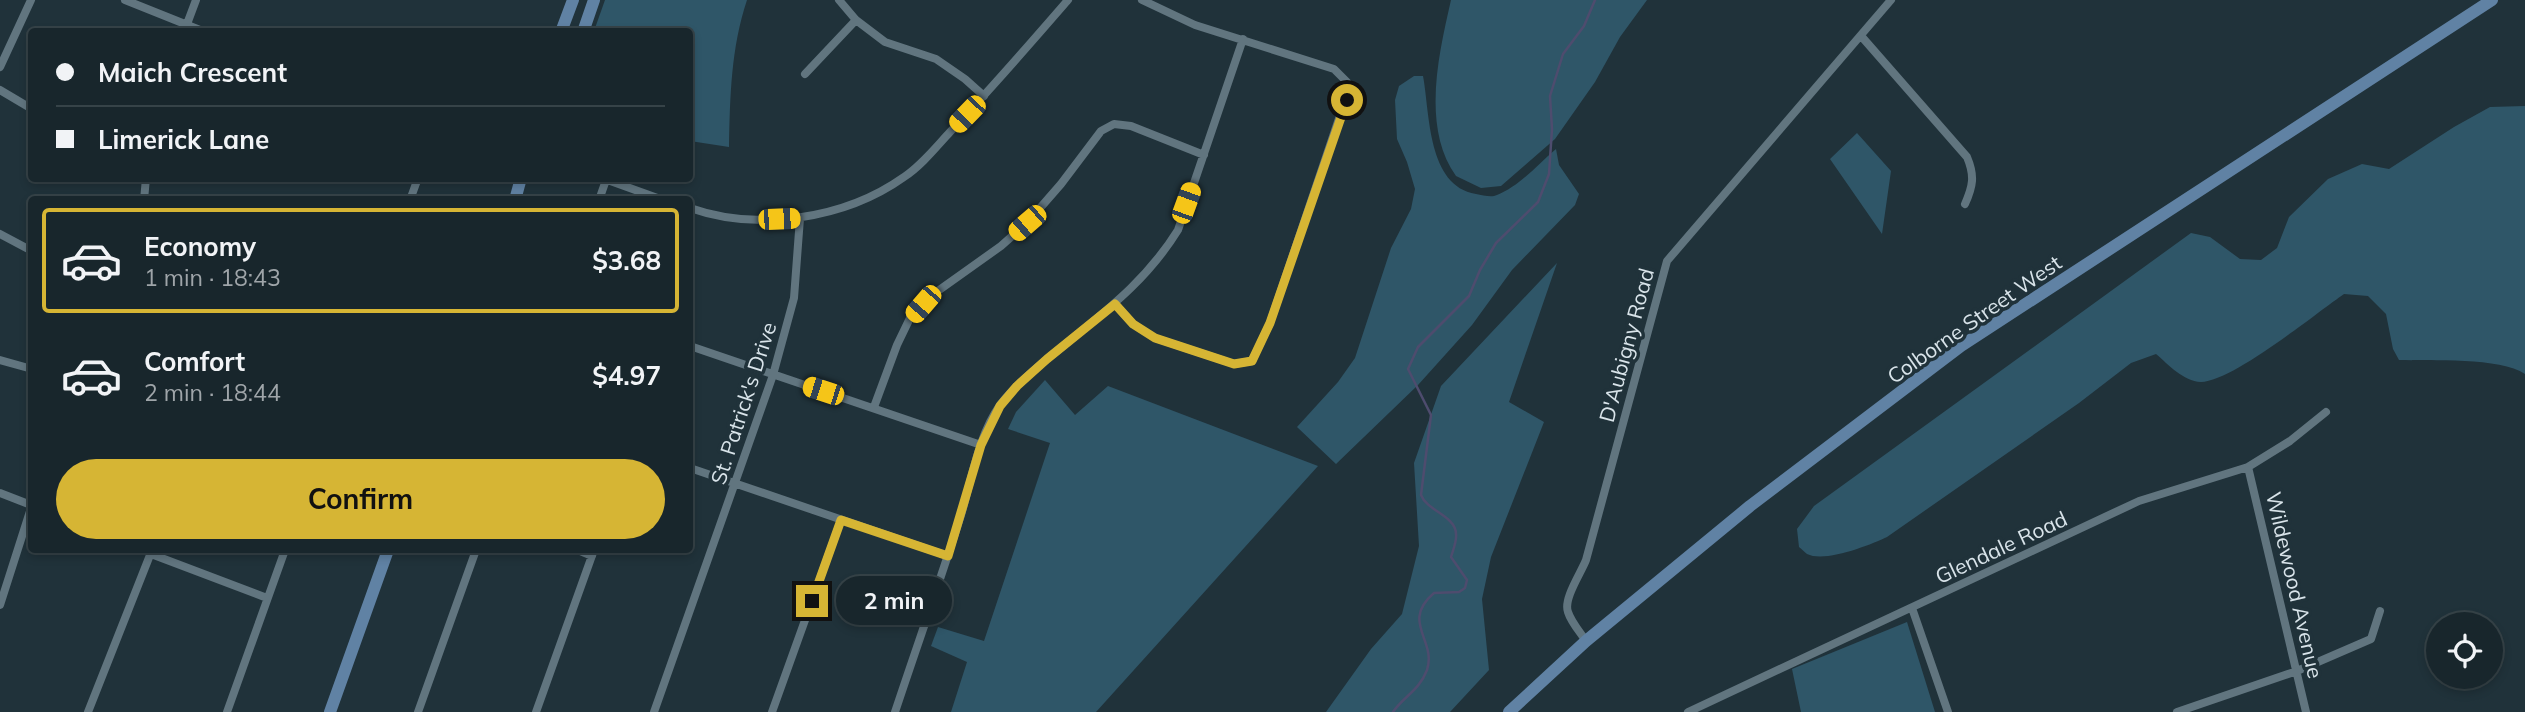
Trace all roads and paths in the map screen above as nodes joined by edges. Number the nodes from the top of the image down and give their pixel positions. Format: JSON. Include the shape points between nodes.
{"nodes":[{"id":1,"x":31,"y":0,"type":"edge"},
{"id":2,"x":125,"y":0,"type":"edge"},
{"id":3,"x":196,"y":0,"type":"edge"},
{"id":4,"x":573,"y":0,"type":"edge"},
{"id":5,"x":594,"y":0,"type":"edge"},
{"id":6,"x":839,"y":0,"type":"edge"},
{"id":7,"x":1068,"y":0,"type":"edge"},
{"id":8,"x":1142,"y":0,"type":"edge"},
{"id":9,"x":1891,"y":0,"type":"edge"},
{"id":10,"x":2492,"y":0,"type":"edge"},
{"id":11,"x":856,"y":20,"type":"junction"},
{"id":12,"x":187,"y":24,"type":"junction"},
{"id":13,"x":196,"y":28,"type":"edge"},
{"id":14,"x":562,"y":28,"type":"edge"},
{"id":15,"x":584,"y":28,"type":"edge"},
{"id":16,"x":1862,"y":37,"type":"junction"},
{"id":17,"x":1243,"y":39,"type":"junction"},
{"id":18,"x":0,"y":67,"type":"edge"},
{"id":19,"x":805,"y":75,"type":"dead end"},
{"id":20,"x":0,"y":90,"type":"edge"},
{"id":21,"x":984,"y":96,"type":"junction"},
{"id":22,"x":28,"y":107,"type":"edge"},
{"id":23,"x":1204,"y":155,"type":"junction"},
{"id":24,"x":612,"y":182,"type":"edge"},
{"id":25,"x":652,"y":196,"type":"edge"},
{"id":26,"x":1965,"y":204,"type":"dead end"},
{"id":27,"x":693,"y":209,"type":"edge"},
{"id":28,"x":800,"y":218,"type":"junction"},
{"id":29,"x":0,"y":234,"type":"edge"},
{"id":30,"x":28,"y":249,"type":"edge"},
{"id":31,"x":1115,"y":304,"type":"junction"},
{"id":32,"x":693,"y":347,"type":"edge"},
{"id":33,"x":0,"y":360,"type":"edge"},
{"id":34,"x":28,"y":368,"type":"edge"},
{"id":35,"x":773,"y":375,"type":"junction"},
{"id":36,"x":874,"y":407,"type":"junction"},
{"id":37,"x":2326,"y":412,"type":"dead end"},
{"id":38,"x":981,"y":445,"type":"junction"},
{"id":39,"x":2248,"y":467,"type":"junction"},
{"id":40,"x":693,"y":469,"type":"edge"},
{"id":41,"x":734,"y":483,"type":"junction"},
{"id":42,"x":0,"y":493,"type":"edge"},
{"id":43,"x":28,"y":504,"type":"edge"},
{"id":44,"x":28,"y":515,"type":"edge"},
{"id":45,"x":841,"y":520,"type":"junction"},
{"id":46,"x":152,"y":553,"type":"edge"},
{"id":47,"x":154,"y":553,"type":"edge"},
{"id":48,"x":284,"y":553,"type":"edge"},
{"id":49,"x":387,"y":553,"type":"edge"},
{"id":50,"x":475,"y":553,"type":"edge"},
{"id":51,"x":593,"y":553,"type":"edge"},
{"id":52,"x":948,"y":556,"type":"junction"},
{"id":53,"x":267,"y":598,"type":"junction"},
{"id":54,"x":0,"y":605,"type":"edge"},
{"id":55,"x":1912,"y":608,"type":"junction"},
{"id":56,"x":2380,"y":611,"type":"dead end"},
{"id":57,"x":1586,"y":641,"type":"junction"},
{"id":58,"x":2297,"y":671,"type":"junction"},
{"id":59,"x":88,"y":712,"type":"edge"},
{"id":60,"x":227,"y":712,"type":"edge"},
{"id":61,"x":330,"y":712,"type":"edge"},
{"id":62,"x":418,"y":712,"type":"edge"},
{"id":63,"x":536,"y":712,"type":"edge"},
{"id":64,"x":654,"y":712,"type":"edge"},
{"id":65,"x":772,"y":712,"type":"edge"},
{"id":66,"x":895,"y":712,"type":"edge"},
{"id":67,"x":1509,"y":712,"type":"edge"},
{"id":68,"x":1688,"y":712,"type":"edge"},
{"id":69,"x":1948,"y":712,"type":"edge"},
{"id":70,"x":2177,"y":712,"type":"edge"},
{"id":71,"x":2306,"y":712,"type":"edge"}],
"edges":[{"from":1,"to":18,"type":"street"},
{"from":2,"to":12,"type":"street"},
{"from":3,"to":12,"type":"street"},
{"from":4,"to":14,"type":"main road"},
{"from":5,"to":15,"type":"main road"},
{"from":6,"to":11,"type":"street"},
{"from":7,"to":21,"type":"street"},
{"from":8,"to":17,"type":"street","via":[[1195,25]]},
{"from":9,"to":16,"type":"street","name":"D'Aubigny Road"},
{"from":10,"to":57,"type":"main road","name":"Colborne Street West","via":[[1961,346],[1750,506]]},
{"from":11,"to":19,"type":"street"},
{"from":11,"to":21,"type":"street","via":[[885,42],[936,59]]},
{"from":12,"to":13,"type":"street"},
{"from":16,"to":26,"type":"street","via":[[1967,157],[1974,178]]},
{"from":16,"to":57,"type":"street","name":"D'Aubigny Road","via":[[1667,261],[1586,560],[1567,599],[1569,615]]},
{"from":17,"to":23,"type":"street"},
{"from":17,"to":31,"type":"street","via":[[1334,69],[1349,89],[1261,346],[1252,361],[1234,364],[1155,338],[1133,324]]},
{"from":20,"to":22,"type":"street"},
{"from":21,"to":28,"type":"street","via":[[898,181],[855,203]]},
{"from":23,"to":31,"type":"street","via":[[1178,230],[1150,270]]},
{"from":23,"to":36,"type":"street","via":[[1131,126],[1114,124],[1101,131],[1027,223],[935,293],[910,318]]},
{"from":24,"to":25,"type":"street"},
{"from":27,"to":28,"type":"street","via":[[759,220]]},
{"from":28,"to":35,"type":"street","name":"St. Patrick's Drive","via":[[794,298]]},
{"from":29,"to":30,"type":"street"},
{"from":31,"to":38,"type":"street","via":[[1017,386],[1000,406]]},
{"from":32,"to":35,"type":"street"},
{"from":33,"to":34,"type":"street"},
{"from":35,"to":36,"type":"street"},
{"from":35,"to":41,"type":"street","name":"St. Patrick's Drive"},
{"from":36,"to":38,"type":"street"},
{"from":37,"to":39,"type":"street","name":"Glendale Road"},
{"from":38,"to":52,"type":"street"},
{"from":39,"to":55,"type":"street","name":"Glendale Road","via":[[2139,501]]},
{"from":39,"to":58,"type":"street","name":"Wildewood Avenue"},
{"from":40,"to":41,"type":"street"},
{"from":41,"to":45,"type":"street"},
{"from":41,"to":64,"type":"street","name":"St. Patrick's Drive"},
{"from":42,"to":43,"type":"street"},
{"from":44,"to":54,"type":"street"},
{"from":45,"to":52,"type":"street"},
{"from":45,"to":65,"type":"street"},
{"from":46,"to":59,"type":"street"},
{"from":47,"to":53,"type":"street"},
{"from":48,"to":53,"type":"street"},
{"from":49,"to":61,"type":"main road"},
{"from":50,"to":62,"type":"street"},
{"from":51,"to":63,"type":"street"},
{"from":52,"to":66,"type":"street"},
{"from":53,"to":60,"type":"street"},
{"from":55,"to":68,"type":"street","name":"Glendale Road"},
{"from":55,"to":69,"type":"street"},
{"from":56,"to":58,"type":"street","via":[[2371,639]]},
{"from":57,"to":67,"type":"main road","name":"Colborne Street West"},
{"from":58,"to":70,"type":"street"},
{"from":58,"to":71,"type":"street","name":"Wildewood Avenue"}]}
